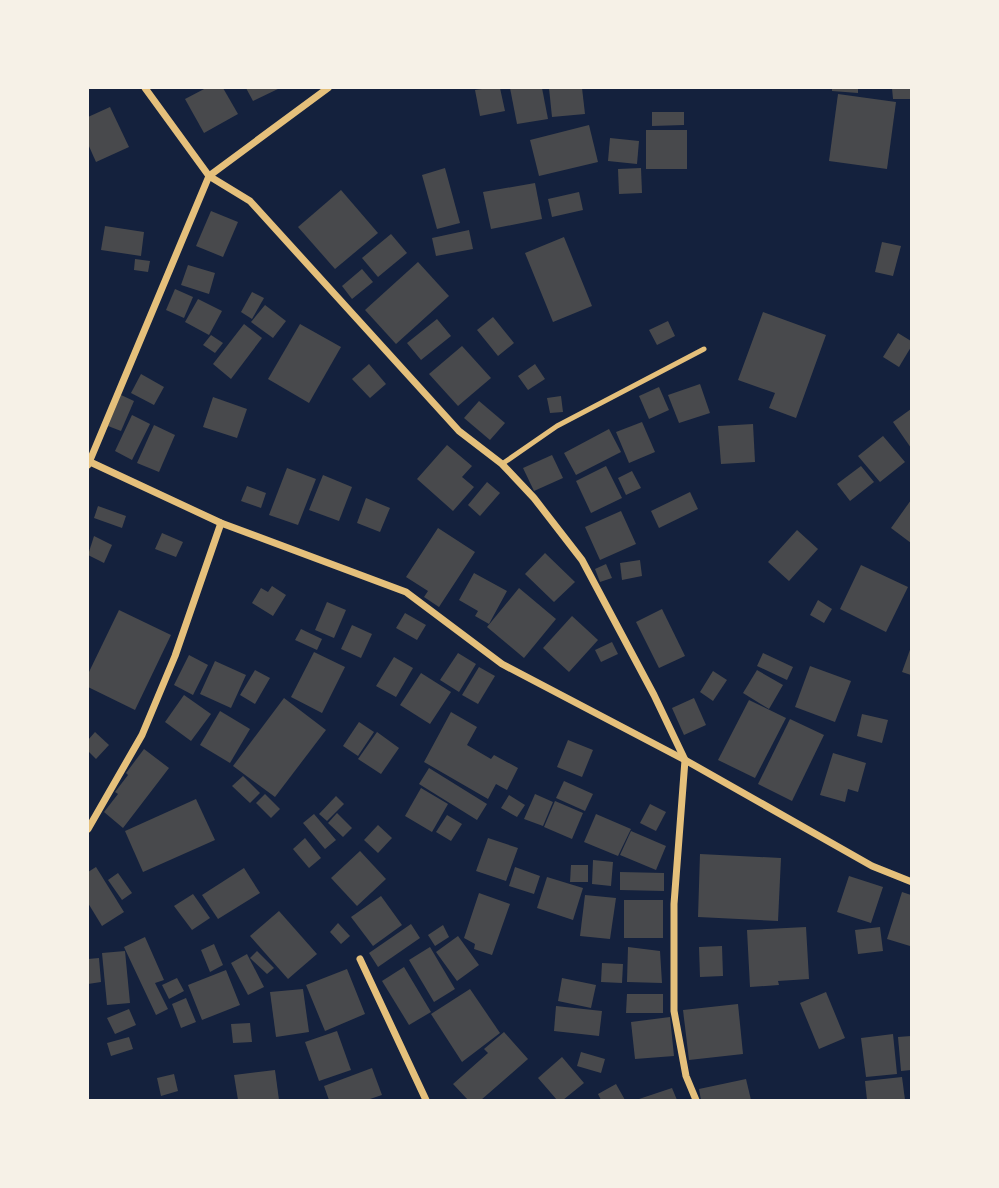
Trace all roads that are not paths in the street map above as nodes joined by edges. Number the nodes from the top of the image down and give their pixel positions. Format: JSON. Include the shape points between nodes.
{"nodes":[{"id":1,"x":145,"y":88,"type":"edge"},
{"id":2,"x":328,"y":88,"type":"edge"},
{"id":3,"x":209,"y":176,"type":"junction"},
{"id":4,"x":704,"y":349,"type":"dead end"},
{"id":5,"x":88,"y":463,"type":"edge"},
{"id":6,"x":502,"y":464,"type":"junction"},
{"id":7,"x":221,"y":523,"type":"junction"},
{"id":8,"x":685,"y":760,"type":"junction"},
{"id":9,"x":88,"y":829,"type":"edge"},
{"id":10,"x":912,"y":882,"type":"edge"},
{"id":11,"x":360,"y":959,"type":"dead end"},
{"id":12,"x":426,"y":1101,"type":"edge"},
{"id":13,"x":696,"y":1101,"type":"edge"}],
"edges":[{"from":1,"to":3,"type":"street"},
{"from":2,"to":3,"type":"street"},
{"from":3,"to":5,"type":"street"},
{"from":3,"to":6,"type":"street","via":[[250,201],[459,431]]},
{"from":4,"to":6,"type":"lane","via":[[557,426]]},
{"from":5,"to":7,"type":"street"},
{"from":6,"to":8,"type":"street","via":[[582,560]]},
{"from":7,"to":8,"type":"street","via":[[406,592],[502,664]]},
{"from":7,"to":9,"type":"street","via":[[142,736]]},
{"from":8,"to":10,"type":"street","via":[[872,866]]},
{"from":8,"to":13,"type":"street","via":[[674,904],[674,1011],[686,1076]]},
{"from":11,"to":12,"type":"street"}]}
